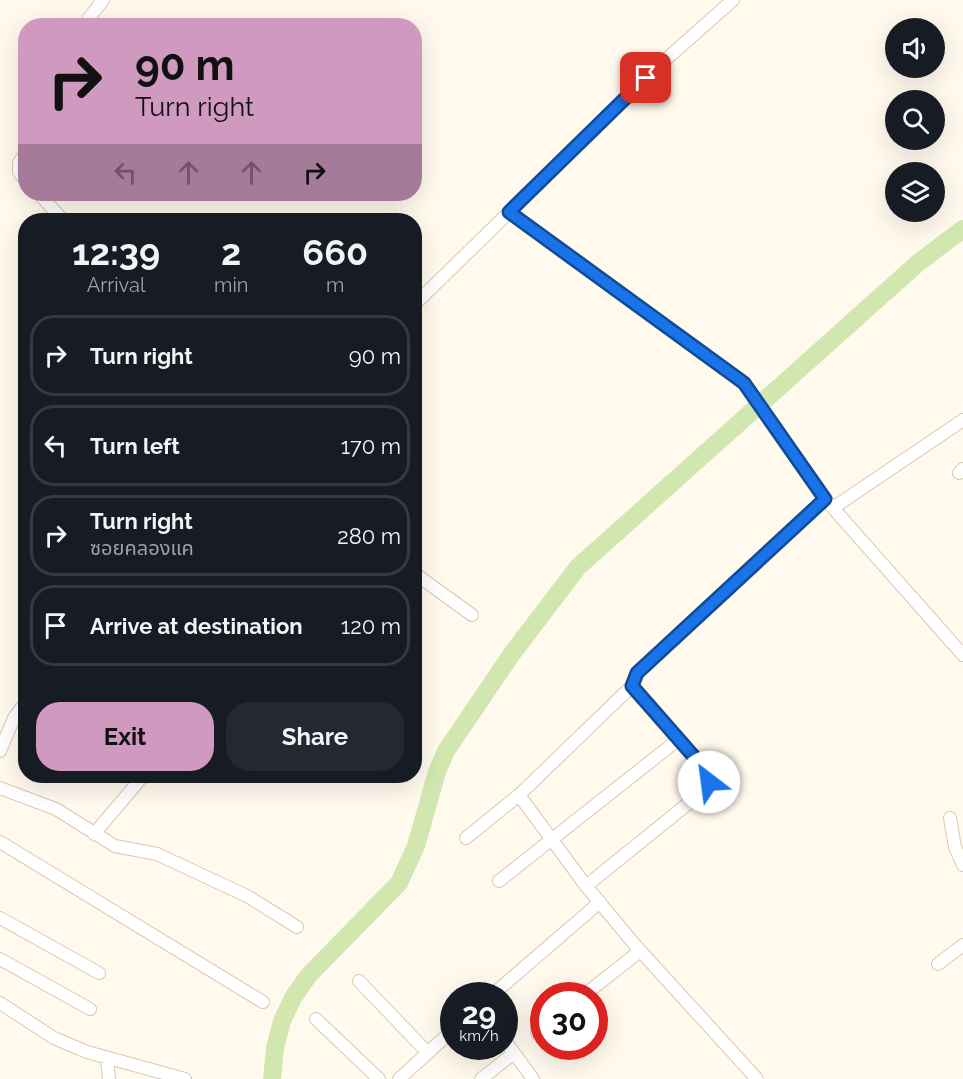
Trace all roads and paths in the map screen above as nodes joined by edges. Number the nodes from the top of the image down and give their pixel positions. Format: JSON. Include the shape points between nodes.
{"nodes":[{"id":1,"x":103,"y":0,"type":"edge"},
{"id":2,"x":733,"y":0,"type":"edge"},
{"id":3,"x":89,"y":18,"type":"edge"},
{"id":4,"x":45,"y":201,"type":"edge"},
{"id":5,"x":509,"y":212,"type":"junction"},
{"id":6,"x":57,"y":213,"type":"edge"},
{"id":7,"x":422,"y":297,"type":"edge"},
{"id":8,"x":963,"y":420,"type":"edge"},
{"id":9,"x":829,"y":503,"type":"junction"},
{"id":10,"x":422,"y":579,"type":"edge"},
{"id":11,"x":471,"y":615,"type":"dead end"},
{"id":12,"x":963,"y":655,"type":"edge"},
{"id":13,"x":632,"y":686,"type":"junction"},
{"id":14,"x":18,"y":713,"type":"edge"},
{"id":15,"x":679,"y":739,"type":"junction"},
{"id":16,"x":0,"y":751,"type":"edge"},
{"id":17,"x":136,"y":783,"type":"edge"},
{"id":18,"x":0,"y":788,"type":"edge"},
{"id":19,"x":519,"y":795,"type":"junction"},
{"id":20,"x":950,"y":818,"type":"dead end"},
{"id":21,"x":94,"y":834,"type":"junction"},
{"id":22,"x":466,"y":838,"type":"dead end"},
{"id":23,"x":552,"y":840,"type":"junction"},
{"id":24,"x":0,"y":842,"type":"edge"},
{"id":25,"x":963,"y":865,"type":"edge"},
{"id":26,"x":499,"y":881,"type":"dead end"},
{"id":27,"x":586,"y":886,"type":"junction"},
{"id":28,"x":600,"y":902,"type":"junction"},
{"id":29,"x":0,"y":918,"type":"edge"},
{"id":30,"x":297,"y":927,"type":"dead end"},
{"id":31,"x":963,"y":945,"type":"edge"},
{"id":32,"x":640,"y":951,"type":"junction"},
{"id":33,"x":0,"y":959,"type":"edge"},
{"id":34,"x":938,"y":964,"type":"dead end"},
{"id":35,"x":99,"y":973,"type":"dead end"},
{"id":36,"x":359,"y":981,"type":"dead end"},
{"id":37,"x":507,"y":982,"type":"edge"},
{"id":38,"x":601,"y":982,"type":"edge"},
{"id":39,"x":263,"y":1002,"type":"dead end"},
{"id":40,"x":0,"y":1003,"type":"edge"},
{"id":41,"x":90,"y":1010,"type":"dead end"},
{"id":42,"x":316,"y":1019,"type":"dead end"},
{"id":43,"x":440,"y":1041,"type":"edge"},
{"id":44,"x":427,"y":1052,"type":"junction"},
{"id":45,"x":518,"y":1058,"type":"edge"},
{"id":46,"x":107,"y":1059,"type":"junction"},
{"id":47,"x":505,"y":1060,"type":"edge"},
{"id":48,"x":408,"y":1076,"type":"edge"},
{"id":49,"x":109,"y":1079,"type":"edge"},
{"id":50,"x":185,"y":1079,"type":"edge"},
{"id":51,"x":379,"y":1079,"type":"edge"},
{"id":52,"x":481,"y":1079,"type":"edge"},
{"id":53,"x":533,"y":1079,"type":"edge"},
{"id":54,"x":757,"y":1079,"type":"edge"}],
"edges":[{"from":1,"to":3,"type":"street"},
{"from":2,"to":5,"type":"street","via":[[663,62]]},
{"from":4,"to":6,"type":"street"},
{"from":5,"to":7,"type":"street"},
{"from":5,"to":9,"type":"street","via":[[737,377],[754,395]]},
{"from":8,"to":9,"type":"street"},
{"from":9,"to":12,"type":"street"},
{"from":9,"to":13,"type":"street","via":[[641,669]]},
{"from":10,"to":11,"type":"street"},
{"from":13,"to":15,"type":"street"},
{"from":13,"to":19,"type":"street"},
{"from":14,"to":16,"type":"street"},
{"from":15,"to":23,"type":"street"},
{"from":15,"to":27,"type":"street","via":[[703,767],[709,782],[707,788]]},
{"from":17,"to":21,"type":"street"},
{"from":18,"to":21,"type":"street","via":[[56,809]]},
{"from":19,"to":22,"type":"street"},
{"from":19,"to":23,"type":"street"},
{"from":20,"to":25,"type":"street"},
{"from":21,"to":30,"type":"street","via":[[115,846],[158,854],[247,896]]},
{"from":23,"to":26,"type":"street"},
{"from":23,"to":27,"type":"street"},
{"from":24,"to":39,"type":"street"},
{"from":27,"to":28,"type":"street"},
{"from":28,"to":32,"type":"street"},
{"from":28,"to":37,"type":"street"},
{"from":29,"to":35,"type":"street"},
{"from":31,"to":34,"type":"street"},
{"from":32,"to":38,"type":"street"},
{"from":32,"to":54,"type":"street"},
{"from":33,"to":41,"type":"street"},
{"from":36,"to":44,"type":"street"},
{"from":40,"to":46,"type":"street","via":[[54,1038]]},
{"from":42,"to":51,"type":"street"},
{"from":43,"to":44,"type":"street"},
{"from":44,"to":48,"type":"street"},
{"from":45,"to":53,"type":"street"},
{"from":46,"to":49,"type":"street"},
{"from":46,"to":50,"type":"street"},
{"from":47,"to":52,"type":"street"}]}
